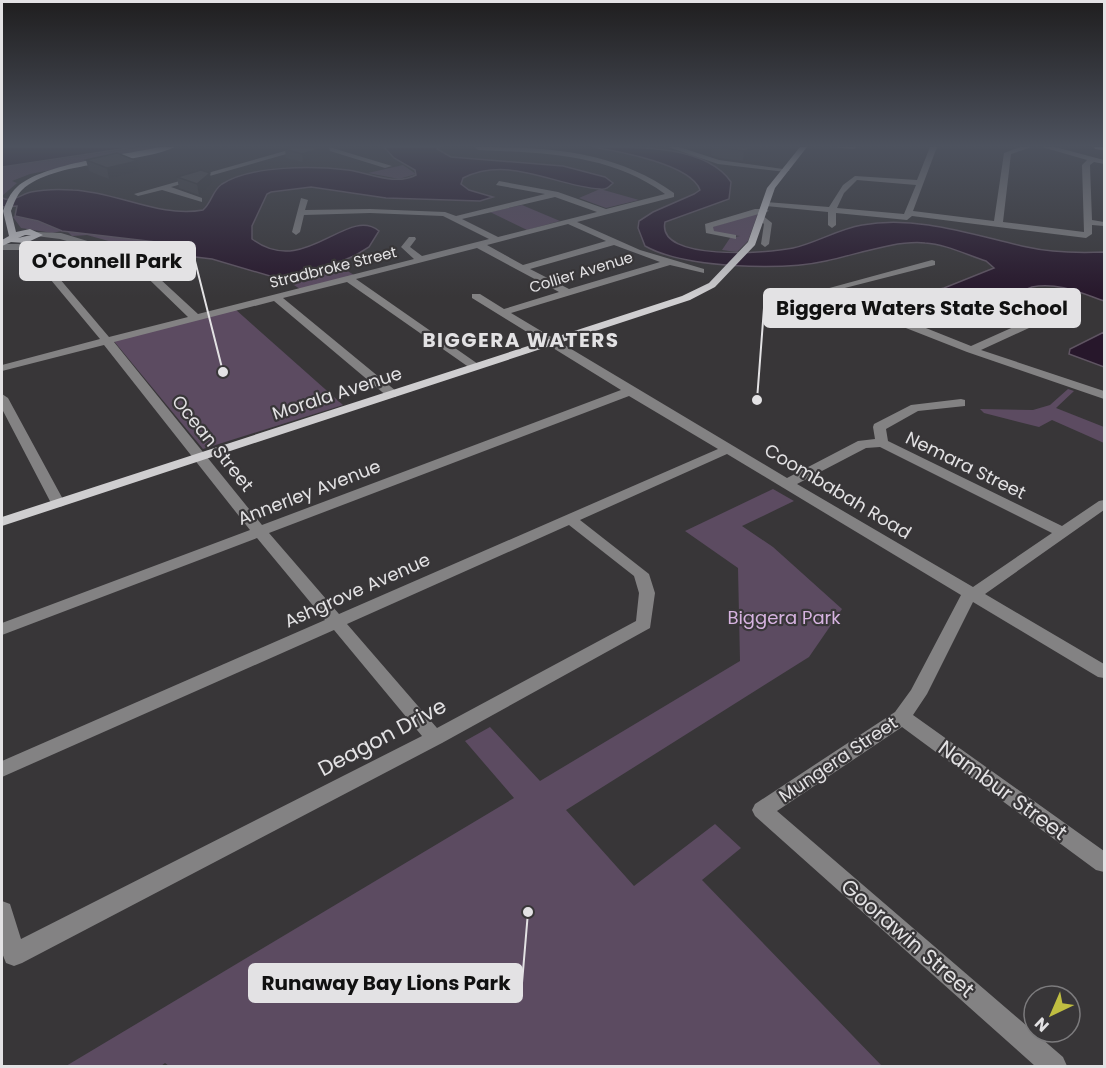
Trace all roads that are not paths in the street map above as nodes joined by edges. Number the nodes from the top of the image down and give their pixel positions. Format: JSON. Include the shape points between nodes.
{"nodes":[{"id":1,"x":14,"y":197,"type":"edge"},
{"id":2,"x":189,"y":197,"type":"edge"},
{"id":3,"x":544,"y":197,"type":"edge"},
{"id":4,"x":563,"y":197,"type":"edge"},
{"id":5,"x":664,"y":197,"type":"edge"},
{"id":6,"x":768,"y":197,"type":"edge"},
{"id":7,"x":839,"y":197,"type":"edge"},
{"id":8,"x":915,"y":197,"type":"edge"},
{"id":9,"x":1002,"y":197,"type":"edge"},
{"id":10,"x":1087,"y":197,"type":"edge"},
{"id":11,"x":199,"y":200,"type":"dead end"},
{"id":12,"x":304,"y":200,"type":"dead end"},
{"id":13,"x":832,"y":210,"type":"junction"},
{"id":14,"x":764,"y":211,"type":"junction"},
{"id":15,"x":606,"y":212,"type":"junction"},
{"id":16,"x":303,"y":213,"type":"junction"},
{"id":17,"x":909,"y":213,"type":"junction"},
{"id":18,"x":454,"y":219,"type":"junction"},
{"id":19,"x":570,"y":222,"type":"junction"},
{"id":20,"x":1088,"y":222,"type":"junction"},
{"id":21,"x":998,"y":224,"type":"junction"},
{"id":22,"x":1104,"y":224,"type":"edge"},
{"id":23,"x":832,"y":225,"type":"dead end"},
{"id":24,"x":296,"y":232,"type":"dead end"},
{"id":25,"x":733,"y":237,"type":"dead end"},
{"id":26,"x":412,"y":239,"type":"dead end"},
{"id":27,"x":20,"y":240,"type":"edge"},
{"id":28,"x":497,"y":240,"type":"junction"},
{"id":29,"x":614,"y":242,"type":"junction"},
{"id":30,"x":765,"y":244,"type":"dead end"},
{"id":31,"x":479,"y":245,"type":"junction"},
{"id":32,"x":421,"y":260,"type":"junction"},
{"id":33,"x":669,"y":262,"type":"junction"},
{"id":34,"x":932,"y":263,"type":"dead end"},
{"id":35,"x":522,"y":268,"type":"junction"},
{"id":36,"x":701,"y":271,"type":"dead end"},
{"id":37,"x":349,"y":279,"type":"junction"},
{"id":38,"x":567,"y":292,"type":"junction"},
{"id":39,"x":476,"y":296,"type":"dead end"},
{"id":40,"x":275,"y":297,"type":"junction"},
{"id":41,"x":1064,"y":308,"type":"dead end"},
{"id":42,"x":502,"y":312,"type":"junction"},
{"id":43,"x":196,"y":318,"type":"junction"},
{"id":44,"x":107,"y":341,"type":"junction"},
{"id":45,"x":552,"y":343,"type":"junction"},
{"id":46,"x":971,"y":350,"type":"junction"},
{"id":47,"x":474,"y":366,"type":"junction"},
{"id":48,"x":2,"y":368,"type":"edge"},
{"id":49,"x":630,"y":391,"type":"junction"},
{"id":50,"x":392,"y":394,"type":"junction"},
{"id":51,"x":1104,"y":395,"type":"edge"},
{"id":52,"x":2,"y":398,"type":"edge"},
{"id":53,"x":961,"y":403,"type":"dead end"},
{"id":54,"x":882,"y":443,"type":"junction"},
{"id":55,"x":728,"y":449,"type":"junction"},
{"id":56,"x":199,"y":457,"type":"junction"},
{"id":57,"x":787,"y":483,"type":"junction"},
{"id":58,"x":58,"y":503,"type":"junction"},
{"id":59,"x":1104,"y":504,"type":"edge"},
{"id":60,"x":569,"y":518,"type":"junction"},
{"id":61,"x":2,"y":522,"type":"edge"},
{"id":62,"x":259,"y":531,"type":"junction"},
{"id":63,"x":1063,"y":532,"type":"junction"},
{"id":64,"x":972,"y":594,"type":"junction"},
{"id":65,"x":335,"y":621,"type":"junction"},
{"id":66,"x":2,"y":629,"type":"edge"},
{"id":67,"x":1104,"y":672,"type":"edge"},
{"id":68,"x":902,"y":717,"type":"junction"},
{"id":69,"x":435,"y":738,"type":"junction"},
{"id":70,"x":2,"y":769,"type":"edge"},
{"id":71,"x":762,"y":810,"type":"joint"},
{"id":72,"x":1104,"y":863,"type":"edge"},
{"id":73,"x":2,"y":911,"type":"edge"},
{"id":74,"x":1054,"y":1066,"type":"edge"}],
"edges":[{"from":1,"to":27,"type":"main road","via":[[6,215]]},
{"from":2,"to":11,"type":"street"},
{"from":3,"to":18,"type":"street"},
{"from":4,"to":15,"type":"street"},
{"from":5,"to":15,"type":"street","name":"Stradbroke Street"},
{"from":6,"to":14,"type":"main road","name":"Morala Avenue"},
{"from":7,"to":13,"type":"street"},
{"from":8,"to":17,"type":"street"},
{"from":9,"to":21,"type":"street"},
{"from":10,"to":20,"type":"street"},
{"from":12,"to":16,"type":"street"},
{"from":13,"to":14,"type":"street"},
{"from":13,"to":17,"type":"street","via":[[899,219]]},
{"from":13,"to":23,"type":"street"},
{"from":14,"to":25,"type":"street","via":[[708,226],[710,233]]},
{"from":14,"to":30,"type":"street","via":[[768,223]]},
{"from":14,"to":45,"type":"main road","name":"Morala Avenue","via":[[754,240],[715,282],[692,296]]},
{"from":15,"to":19,"type":"street","name":"Stradbroke Street"},
{"from":16,"to":18,"type":"street","via":[[370,211],[445,214]]},
{"from":16,"to":24,"type":"street"},
{"from":17,"to":21,"type":"street"},
{"from":18,"to":28,"type":"street"},
{"from":19,"to":28,"type":"street","name":"Stradbroke Street"},
{"from":19,"to":29,"type":"street"},
{"from":20,"to":21,"type":"street","via":[[1086,235]]},
{"from":20,"to":22,"type":"street"},
{"from":26,"to":32,"type":"street","via":[[405,247]]},
{"from":27,"to":43,"type":"street","via":[[61,236],[131,256]]},
{"from":27,"to":44,"type":"street","name":"Ocean Street"},
{"from":28,"to":31,"type":"street","name":"Stradbroke Street"},
{"from":29,"to":33,"type":"street"},
{"from":29,"to":35,"type":"street"},
{"from":31,"to":32,"type":"street","name":"Stradbroke Street"},
{"from":31,"to":35,"type":"street"},
{"from":32,"to":37,"type":"street","name":"Stradbroke Street"},
{"from":33,"to":36,"type":"street"},
{"from":33,"to":38,"type":"street","name":"Collier Avenue"},
{"from":34,"to":46,"type":"street","via":[[827,290],[831,295]]},
{"from":35,"to":38,"type":"street"},
{"from":37,"to":40,"type":"street","name":"Stradbroke Street"},
{"from":37,"to":47,"type":"street"},
{"from":38,"to":42,"type":"street","name":"Collier Avenue"},
{"from":39,"to":42,"type":"street","name":"Coombabah Road"},
{"from":40,"to":43,"type":"street","name":"Stradbroke Street"},
{"from":40,"to":50,"type":"street"},
{"from":41,"to":46,"type":"street"},
{"from":42,"to":45,"type":"street","name":"Coombabah Road"},
{"from":43,"to":44,"type":"street","name":"Stradbroke Street"},
{"from":44,"to":48,"type":"street","name":"Stradbroke Street"},
{"from":44,"to":56,"type":"street","name":"Ocean Street"},
{"from":45,"to":47,"type":"main road","name":"Morala Avenue"},
{"from":45,"to":49,"type":"street","name":"Coombabah Road"},
{"from":46,"to":51,"type":"street"},
{"from":47,"to":50,"type":"main road","name":"Morala Avenue"},
{"from":49,"to":55,"type":"street","name":"Coombabah Road"},
{"from":49,"to":62,"type":"street","name":"Annerley Avenue"},
{"from":50,"to":56,"type":"main road","name":"Morala Avenue"},
{"from":52,"to":58,"type":"street"},
{"from":53,"to":54,"type":"street","name":"Nemara Street","via":[[915,408],[879,427]]},
{"from":54,"to":57,"type":"street","via":[[863,444]]},
{"from":54,"to":63,"type":"street","name":"Nemara Street"},
{"from":55,"to":57,"type":"street","name":"Coombabah Road"},
{"from":55,"to":60,"type":"street","name":"Ashgrove Avenue"},
{"from":56,"to":58,"type":"main road","name":"Morala Avenue"},
{"from":56,"to":62,"type":"street","name":"Ocean Street"},
{"from":57,"to":64,"type":"street","name":"Coombabah Road"},
{"from":58,"to":61,"type":"main road","name":"Morala Avenue"},
{"from":59,"to":63,"type":"street","name":"Mungera Street"},
{"from":60,"to":65,"type":"street","name":"Ashgrove Avenue"},
{"from":60,"to":69,"type":"street","name":"Deagon Drive","via":[[641,574],[648,593],[644,624]]},
{"from":62,"to":65,"type":"street","name":"Ocean Street"},
{"from":62,"to":66,"type":"street","name":"Annerley Avenue"},
{"from":63,"to":64,"type":"street","name":"Mungera Street"},
{"from":64,"to":67,"type":"street","name":"Coombabah Road"},
{"from":64,"to":68,"type":"street","name":"Mungera Street"},
{"from":65,"to":69,"type":"street","name":"Ocean Street"},
{"from":65,"to":70,"type":"street","name":"Ashgrove Avenue"},
{"from":68,"to":71,"type":"street","name":"Mungera Street"},
{"from":68,"to":72,"type":"street","name":"Nambur Street"},
{"from":69,"to":73,"type":"street","name":"Deagon Drive","via":[[14,955]]},
{"from":71,"to":74,"type":"street","name":"Goorawin Street"}]}
